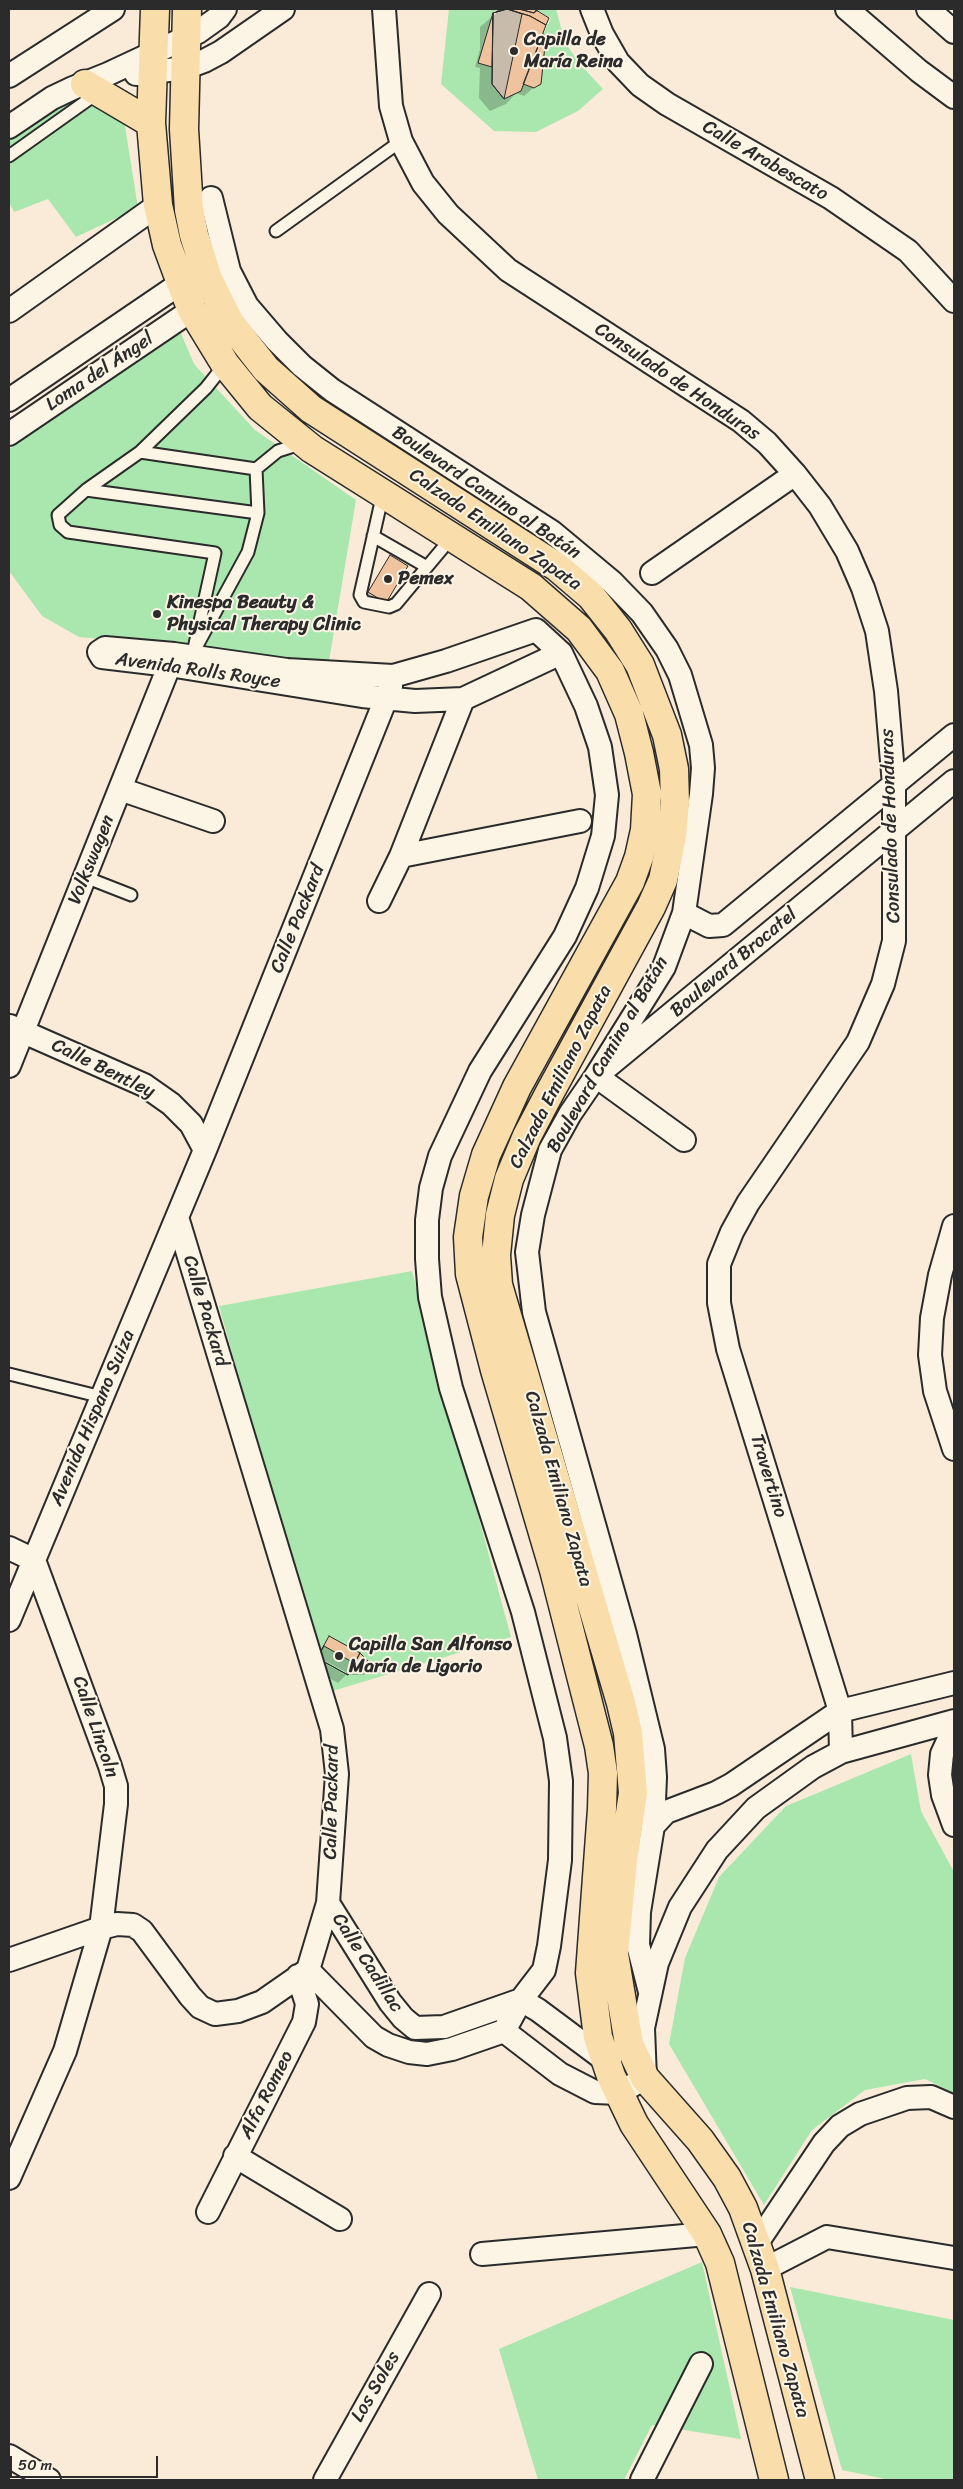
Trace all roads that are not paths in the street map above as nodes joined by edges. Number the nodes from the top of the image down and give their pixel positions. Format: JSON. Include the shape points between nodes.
{"nodes":[{"id":1,"x":113,"y":9,"type":"edge"},
{"id":2,"x":154,"y":9,"type":"edge"},
{"id":3,"x":187,"y":9,"type":"edge"},
{"id":4,"x":225,"y":9,"type":"edge"},
{"id":5,"x":283,"y":9,"type":"edge"},
{"id":6,"x":384,"y":9,"type":"edge"},
{"id":7,"x":592,"y":9,"type":"edge"},
{"id":8,"x":847,"y":9,"type":"edge"},
{"id":9,"x":928,"y":9,"type":"edge"},
{"id":10,"x":954,"y":32,"type":"edge"},
{"id":11,"x":186,"y":38,"type":"junction"},
{"id":12,"x":153,"y":64,"type":"junction"},
{"id":13,"x":185,"y":68,"type":"junction"},
{"id":14,"x":9,"y":76,"type":"edge"},
{"id":15,"x":97,"y":83,"type":"junction"},
{"id":16,"x":954,"y":97,"type":"edge"},
{"id":17,"x":150,"y":124,"type":"junction"},
{"id":18,"x":9,"y":127,"type":"edge"},
{"id":19,"x":401,"y":141,"type":"junction"},
{"id":20,"x":9,"y":156,"type":"edge"},
{"id":21,"x":211,"y":198,"type":"dead end"},
{"id":22,"x":158,"y":205,"type":"junction"},
{"id":23,"x":276,"y":231,"type":"dead end"},
{"id":24,"x":181,"y":284,"type":"junction"},
{"id":25,"x":954,"y":302,"type":"edge"},
{"id":26,"x":144,"y":308,"type":"junction"},
{"id":27,"x":9,"y":310,"type":"edge"},
{"id":28,"x":192,"y":310,"type":"junction"},
{"id":29,"x":160,"y":332,"type":"junction"},
{"id":30,"x":224,"y":364,"type":"junction"},
{"id":31,"x":9,"y":400,"type":"edge"},
{"id":32,"x":9,"y":434,"type":"edge"},
{"id":33,"x":304,"y":443,"type":"junction"},
{"id":34,"x":140,"y":452,"type":"junction"},
{"id":35,"x":256,"y":469,"type":"junction"},
{"id":36,"x":795,"y":474,"type":"junction"},
{"id":37,"x":86,"y":490,"type":"junction"},
{"id":38,"x":383,"y":493,"type":"junction"},
{"id":39,"x":258,"y":513,"type":"junction"},
{"id":40,"x":373,"y":536,"type":"junction"},
{"id":41,"x":452,"y":537,"type":"junction"},
{"id":42,"x":427,"y":567,"type":"junction"},
{"id":43,"x":652,"y":573,"type":"dead end"},
{"id":44,"x":561,"y":653,"type":"junction"},
{"id":45,"x":172,"y":659,"type":"junction"},
{"id":46,"x":393,"y":676,"type":"junction"},
{"id":47,"x":387,"y":699,"type":"junction"},
{"id":48,"x":463,"y":699,"type":"junction"},
{"id":49,"x":954,"y":735,"type":"edge"},
{"id":50,"x":954,"y":781,"type":"edge"},
{"id":51,"x":894,"y":784,"type":"junction"},
{"id":52,"x":120,"y":790,"type":"junction"},
{"id":53,"x":213,"y":821,"type":"dead end"},
{"id":54,"x":580,"y":822,"type":"dead end"},
{"id":55,"x":893,"y":832,"type":"junction"},
{"id":56,"x":400,"y":856,"type":"junction"},
{"id":57,"x":85,"y":877,"type":"junction"},
{"id":58,"x":131,"y":895,"type":"dead end"},
{"id":59,"x":379,"y":901,"type":"dead end"},
{"id":60,"x":684,"y":914,"type":"junction"},
{"id":61,"x":16,"y":1029,"type":"edge"},
{"id":62,"x":9,"y":1066,"type":"edge"},
{"id":63,"x":596,"y":1076,"type":"junction"},
{"id":64,"x":684,"y":1140,"type":"dead end"},
{"id":65,"x":205,"y":1150,"type":"junction"},
{"id":66,"x":748,"y":1203,"type":"joint"},
{"id":67,"x":177,"y":1216,"type":"junction"},
{"id":68,"x":954,"y":1226,"type":"edge"},
{"id":69,"x":9,"y":1374,"type":"edge"},
{"id":70,"x":102,"y":1397,"type":"junction"},
{"id":71,"x":954,"y":1449,"type":"edge"},
{"id":72,"x":9,"y":1548,"type":"edge"},
{"id":73,"x":34,"y":1560,"type":"junction"},
{"id":74,"x":9,"y":1620,"type":"edge"},
{"id":75,"x":954,"y":1683,"type":"edge"},
{"id":76,"x":840,"y":1711,"type":"junction"},
{"id":77,"x":954,"y":1721,"type":"edge"},
{"id":78,"x":954,"y":1728,"type":"edge"},
{"id":79,"x":841,"y":1752,"type":"junction"},
{"id":80,"x":655,"y":1777,"type":"junction"},
{"id":81,"x":692,"y":1802,"type":"junction"},
{"id":82,"x":954,"y":1825,"type":"edge"},
{"id":83,"x":653,"y":1826,"type":"junction"},
{"id":84,"x":328,"y":1903,"type":"junction"},
{"id":85,"x":101,"y":1928,"type":"junction"},
{"id":86,"x":9,"y":1960,"type":"edge"},
{"id":87,"x":303,"y":1973,"type":"junction"},
{"id":88,"x":650,"y":1992,"type":"junction"},
{"id":89,"x":520,"y":2000,"type":"junction"},
{"id":90,"x":415,"y":2028,"type":"junction"},
{"id":91,"x":562,"y":2029,"type":"junction"},
{"id":92,"x":504,"y":2031,"type":"junction"},
{"id":93,"x":636,"y":2036,"type":"junction"},
{"id":94,"x":408,"y":2052,"type":"junction"},
{"id":95,"x":539,"y":2058,"type":"junction"},
{"id":96,"x":604,"y":2060,"type":"junction"},
{"id":97,"x":645,"y":2078,"type":"junction"},
{"id":98,"x":619,"y":2093,"type":"junction"},
{"id":99,"x":954,"y":2107,"type":"edge"},
{"id":100,"x":235,"y":2156,"type":"junction"},
{"id":101,"x":9,"y":2178,"type":"edge"},
{"id":102,"x":208,"y":2212,"type":"dead end"},
{"id":103,"x":340,"y":2219,"type":"dead end"},
{"id":104,"x":707,"y":2234,"type":"junction"},
{"id":105,"x":757,"y":2244,"type":"junction"},
{"id":106,"x":482,"y":2254,"type":"dead end"},
{"id":107,"x":954,"y":2258,"type":"edge"},
{"id":108,"x":765,"y":2269,"type":"junction"},
{"id":109,"x":429,"y":2294,"type":"dead end"},
{"id":110,"x":702,"y":2364,"type":"dead end"},
{"id":111,"x":9,"y":2456,"type":"edge"},
{"id":112,"x":47,"y":2480,"type":"edge"},
{"id":113,"x":325,"y":2480,"type":"edge"},
{"id":114,"x":642,"y":2480,"type":"edge"},
{"id":115,"x":774,"y":2480,"type":"edge"},
{"id":116,"x":820,"y":2480,"type":"edge"}],
"edges":[{"from":1,"to":14,"type":"street"},
{"from":2,"to":12,"type":"main road","name":"Calzada Emiliano Zapata"},
{"from":3,"to":11,"type":"main road","name":"Calzada Emiliano Zapata"},
{"from":4,"to":11,"type":"street","via":[[209,25]]},
{"from":5,"to":13,"type":"street","via":[[221,52]]},
{"from":6,"to":19,"type":"street","name":"Consulado de Honduras","via":[[391,106]]},
{"from":7,"to":25,"type":"street","name":"Calle Arabescato","via":[[618,62],[640,86],[831,198],[908,251]]},
{"from":8,"to":16,"type":"street"},
{"from":9,"to":10,"type":"street"},
{"from":11,"to":12,"type":"street"},
{"from":11,"to":13,"type":"main road","name":"Calzada Emiliano Zapata"},
{"from":12,"to":13,"type":"street"},
{"from":12,"to":15,"type":"street"},
{"from":12,"to":17,"type":"main road","name":"Calzada Emiliano Zapata"},
{"from":13,"to":93,"type":"main road","name":"Calzada Emiliano Zapata","via":[[184,129],[189,210],[208,279],[230,323],[266,369],[311,409],[557,567],[591,596],[640,665],[667,735],[674,769],[675,802],[663,880],[527,1136],[509,1179],[500,1214],[496,1255],[498,1285],[628,1733],[632,1793],[614,1954],[618,1989]]},
{"from":15,"to":17,"type":"main road"},
{"from":15,"to":18,"type":"street","via":[[52,98]]},
{"from":15,"to":20,"type":"lane"},
{"from":17,"to":22,"type":"main road","name":"Calzada Emiliano Zapata"},
{"from":19,"to":23,"type":"lane"},
{"from":19,"to":36,"type":"street","name":"Consulado de Honduras","via":[[423,183],[448,214],[508,270],[741,422],[767,443]]},
{"from":21,"to":60,"type":"street","name":"Boulevard Camino al Batán","via":[[229,271],[248,306],[277,341],[332,390],[552,532],[612,582],[642,613],[667,649],[692,710],[703,768]]},
{"from":22,"to":24,"type":"main road","name":"Calzada Emiliano Zapata","via":[[167,245]]},
{"from":22,"to":27,"type":"street"},
{"from":24,"to":26,"type":"street","name":"Loma del Ángel"},
{"from":24,"to":28,"type":"main road","name":"Calzada Emiliano Zapata"},
{"from":26,"to":29,"type":"street"},
{"from":26,"to":31,"type":"street","name":"Loma del Ángel"},
{"from":28,"to":29,"type":"street","name":"Loma del Ángel"},
{"from":28,"to":30,"type":"main road","name":"Calzada Emiliano Zapata"},
{"from":29,"to":32,"type":"street","name":"Loma del Ángel"},
{"from":30,"to":33,"type":"main road","name":"Calzada Emiliano Zapata","via":[[260,407]]},
{"from":30,"to":34,"type":"lane","via":[[206,388]]},
{"from":33,"to":35,"type":"lane","via":[[278,451]]},
{"from":33,"to":38,"type":"main road","name":"Calzada Emiliano Zapata"},
{"from":34,"to":35,"type":"lane"},
{"from":34,"to":37,"type":"lane"},
{"from":35,"to":39,"type":"lane"},
{"from":36,"to":43,"type":"street"},
{"from":36,"to":51,"type":"street","name":"Consulado de Honduras","via":[[820,506],[847,551],[877,631]]},
{"from":37,"to":39,"type":"lane"},
{"from":37,"to":39,"type":"lane","via":[[58,515],[60,526],[68,532],[215,553],[194,653],[248,552]]},
{"from":38,"to":40,"type":"lane"},
{"from":38,"to":41,"type":"main road","name":"Calzada Emiliano Zapata"},
{"from":40,"to":42,"type":"lane"},
{"from":40,"to":42,"type":"lane","via":[[360,595],[364,602],[393,606]]},
{"from":41,"to":42,"type":"lane"},
{"from":41,"to":96,"type":"main road","name":"Calzada Emiliano Zapata","via":[[531,587],[579,629],[610,671],[629,714],[647,794],[645,830],[630,882],[517,1087],[486,1155],[474,1196],[468,1237],[470,1274],[554,1570],[599,1746],[603,1773],[602,1809],[590,1973],[594,2018]]},
{"from":44,"to":46,"type":"street","name":"Avenida Rolls Royce","via":[[536,630]]},
{"from":44,"to":48,"type":"street"},
{"from":44,"to":89,"type":"street","via":[[586,706],[600,747],[607,795],[603,836],[587,888],[565,936],[480,1071],[440,1156],[427,1220],[430,1297],[451,1388],[523,1612],[555,1738],[562,1781],[560,1860],[549,1946],[544,1970]]},
{"from":45,"to":46,"type":"street","name":"Avenida Rolls Royce"},
{"from":45,"to":47,"type":"street","name":"Avenida Rolls Royce"},
{"from":45,"to":52,"type":"street","name":"Volkswagen"},
{"from":46,"to":47,"type":"street","name":"Calle Packard"},
{"from":47,"to":48,"type":"street","name":"Avenida Rolls Royce"},
{"from":47,"to":65,"type":"street","name":"Calle Packard"},
{"from":48,"to":56,"type":"street"},
{"from":49,"to":51,"type":"street","name":"Boulevard Brocatel"},
{"from":50,"to":55,"type":"street","name":"Boulevard Brocatel"},
{"from":51,"to":55,"type":"street","name":"Consulado de Honduras"},
{"from":51,"to":60,"type":"street","name":"Boulevard Brocatel","via":[[723,925],[709,926]]},
{"from":52,"to":53,"type":"street"},
{"from":52,"to":57,"type":"street","name":"Volkswagen"},
{"from":54,"to":56,"type":"street"},
{"from":55,"to":63,"type":"street","name":"Boulevard Brocatel"},
{"from":55,"to":66,"type":"street","name":"Consulado de Honduras","via":[[894,941],[883,984],[858,1042]]},
{"from":56,"to":59,"type":"street"},
{"from":57,"to":58,"type":"lane"},
{"from":57,"to":61,"type":"street","name":"Volkswagen"},
{"from":60,"to":63,"type":"street","name":"Boulevard Camino al Batán","via":[[664,967]]},
{"from":61,"to":62,"type":"street","name":"Volkswagen"},
{"from":61,"to":65,"type":"street","name":"Calle Bentley","via":[[144,1085],[191,1124]]},
{"from":63,"to":64,"type":"street"},
{"from":63,"to":80,"type":"street","name":"Boulevard Camino al Batán","via":[[550,1150],[527,1252],[529,1283],[534,1312],[624,1634],[653,1749]]},
{"from":65,"to":67,"type":"street","name":"Calle Packard"},
{"from":66,"to":76,"type":"street","name":"Travertino","via":[[719,1264],[719,1303],[728,1349]]},
{"from":67,"to":70,"type":"street","name":"Avenida Hispano Suiza"},
{"from":67,"to":84,"type":"street","name":"Calle Packard","via":[[332,1729],[337,1774]]},
{"from":68,"to":71,"type":"street","via":[[940,1275],[932,1318],[930,1354],[935,1391]]},
{"from":69,"to":70,"type":"lane"},
{"from":70,"to":73,"type":"street","name":"Avenida Hispano Suiza"},
{"from":72,"to":73,"type":"street"},
{"from":73,"to":74,"type":"street","name":"Avenida Hispano Suiza"},
{"from":73,"to":85,"type":"street","name":"Calle Lincoln","via":[[116,1786]]},
{"from":75,"to":76,"type":"street"},
{"from":76,"to":79,"type":"street","name":"Travertino"},
{"from":76,"to":81,"type":"street","via":[[731,1786]]},
{"from":77,"to":79,"type":"street"},
{"from":78,"to":82,"type":"street","via":[[942,1754],[940,1775],[943,1795]]},
{"from":79,"to":88,"type":"street","via":[[813,1767],[756,1808],[717,1850],[680,1907],[667,1934]]},
{"from":80,"to":81,"type":"street"},
{"from":80,"to":83,"type":"street","name":"Boulevard Camino al Batán"},
{"from":81,"to":83,"type":"street","via":[[666,1812]]},
{"from":83,"to":88,"type":"street","name":"Boulevard Camino al Batán","via":[[638,1912],[638,1945]]},
{"from":84,"to":87,"type":"street","name":"Calle Packard"},
{"from":84,"to":90,"type":"street","name":"Calle Cadillac","via":[[390,2002]]},
{"from":85,"to":86,"type":"street"},
{"from":85,"to":87,"type":"street","via":[[133,1925],[142,1931],[190,1996],[200,2007],[215,2014],[238,2011],[262,2002]]},
{"from":85,"to":101,"type":"street","name":"Calle Lincoln","via":[[64,2051]]},
{"from":87,"to":94,"type":"street","name":"Calle Cadillac","via":[[374,2037]]},
{"from":87,"to":100,"type":"street","name":"Alfa Romeo","via":[[307,2004],[304,2022]]},
{"from":88,"to":93,"type":"street"},
{"from":89,"to":90,"type":"street","name":"Calle Cadillac","via":[[444,2027]]},
{"from":89,"to":91,"type":"street"},
{"from":89,"to":92,"type":"street"},
{"from":90,"to":94,"type":"street"},
{"from":91,"to":95,"type":"street"},
{"from":91,"to":96,"type":"street"},
{"from":92,"to":94,"type":"street","name":"Calle Cadillac","via":[[452,2049],[427,2054]]},
{"from":92,"to":95,"type":"street"},
{"from":93,"to":96,"type":"street"},
{"from":93,"to":97,"type":"main road","name":"Calzada Emiliano Zapata"},
{"from":95,"to":98,"type":"street","via":[[560,2074],[595,2092]]},
{"from":96,"to":98,"type":"main road","name":"Calzada Emiliano Zapata"},
{"from":97,"to":98,"type":"street"},
{"from":97,"to":105,"type":"main road","name":"Calzada Emiliano Zapata","via":[[700,2140],[727,2178]]},
{"from":98,"to":104,"type":"main road","name":"Calzada Emiliano Zapata","via":[[634,2124]]},
{"from":99,"to":105,"type":"street","via":[[931,2097],[907,2098],[860,2114],[840,2126],[824,2143]]},
{"from":100,"to":102,"type":"street","name":"Alfa Romeo"},
{"from":100,"to":103,"type":"street"},
{"from":104,"to":106,"type":"street"},
{"from":104,"to":115,"type":"main road","name":"Calzada Emiliano Zapata","via":[[727,2285]]},
{"from":105,"to":108,"type":"main road","name":"Calzada Emiliano Zapata"},
{"from":107,"to":108,"type":"street","via":[[832,2236],[822,2238]]},
{"from":108,"to":116,"type":"main road","name":"Calzada Emiliano Zapata"},
{"from":109,"to":113,"type":"street","name":"Los Soles"},
{"from":110,"to":114,"type":"street"},
{"from":111,"to":112,"type":"street"}]}
